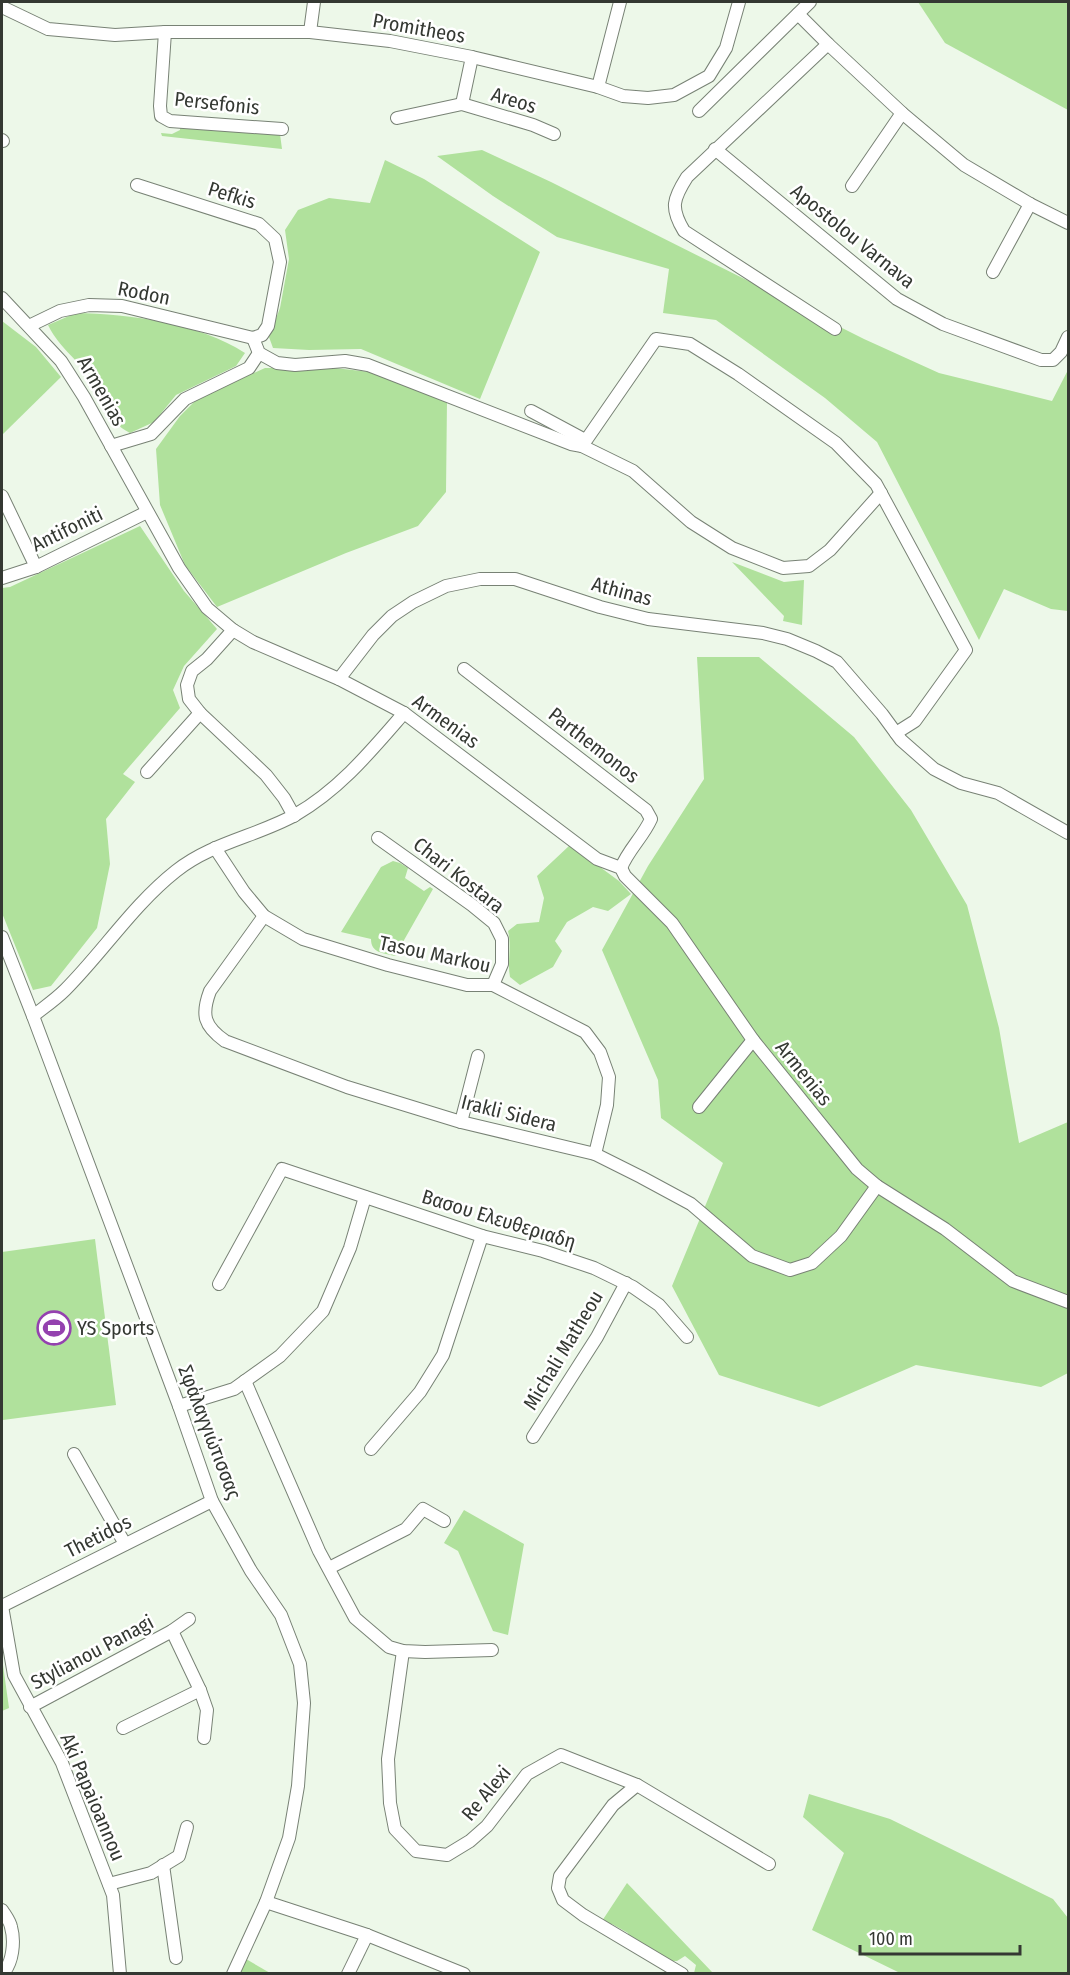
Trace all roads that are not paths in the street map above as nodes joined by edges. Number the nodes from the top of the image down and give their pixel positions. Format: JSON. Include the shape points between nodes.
{"nodes":[{"id":1,"x":314,"y":2,"type":"edge"},
{"id":2,"x":620,"y":2,"type":"edge"},
{"id":3,"x":739,"y":2,"type":"edge"},
{"id":4,"x":810,"y":2,"type":"edge"},
{"id":5,"x":2,"y":7,"type":"edge"},
{"id":6,"x":798,"y":14,"type":"junction"},
{"id":7,"x":165,"y":32,"type":"junction"},
{"id":8,"x":310,"y":32,"type":"junction"},
{"id":9,"x":828,"y":44,"type":"junction"},
{"id":10,"x":472,"y":57,"type":"junction"},
{"id":11,"x":709,"y":76,"type":"junction"},
{"id":12,"x":598,"y":87,"type":"junction"},
{"id":13,"x":721,"y":91,"type":"junction"},
{"id":14,"x":462,"y":104,"type":"junction"},
{"id":15,"x":699,"y":111,"type":"dead end"},
{"id":16,"x":902,"y":113,"type":"junction"},
{"id":17,"x":397,"y":118,"type":"dead end"},
{"id":18,"x":282,"y":129,"type":"dead end"},
{"id":19,"x":554,"y":134,"type":"dead end"},
{"id":20,"x":715,"y":149,"type":"junction"},
{"id":21,"x":137,"y":185,"type":"dead end"},
{"id":22,"x":852,"y":186,"type":"dead end"},
{"id":23,"x":1030,"y":204,"type":"junction"},
{"id":24,"x":1068,"y":223,"type":"edge"},
{"id":25,"x":993,"y":272,"type":"dead end"},
{"id":26,"x":2,"y":298,"type":"edge"},
{"id":27,"x":29,"y":326,"type":"junction"},
{"id":28,"x":835,"y":329,"type":"dead end"},
{"id":29,"x":1068,"y":337,"type":"edge"},
{"id":30,"x":253,"y":338,"type":"junction"},
{"id":31,"x":259,"y":353,"type":"junction"},
{"id":32,"x":531,"y":411,"type":"dead end"},
{"id":33,"x":583,"y":443,"type":"junction"},
{"id":34,"x":111,"y":446,"type":"junction"},
{"id":35,"x":880,"y":493,"type":"junction"},
{"id":36,"x":2,"y":496,"type":"edge"},
{"id":37,"x":147,"y":512,"type":"junction"},
{"id":38,"x":36,"y":567,"type":"junction"},
{"id":39,"x":2,"y":578,"type":"edge"},
{"id":40,"x":233,"y":630,"type":"junction"},
{"id":41,"x":464,"y":669,"type":"dead end"},
{"id":42,"x":339,"y":679,"type":"junction"},
{"id":43,"x":200,"y":713,"type":"junction"},
{"id":44,"x":404,"y":713,"type":"junction"},
{"id":45,"x":896,"y":733,"type":"junction"},
{"id":46,"x":147,"y":772,"type":"dead end"},
{"id":47,"x":294,"y":816,"type":"junction"},
{"id":48,"x":1068,"y":833,"type":"edge"},
{"id":49,"x":378,"y":838,"type":"dead end"},
{"id":50,"x":215,"y":848,"type":"junction"},
{"id":51,"x":621,"y":868,"type":"junction"},
{"id":52,"x":264,"y":916,"type":"junction"},
{"id":53,"x":2,"y":937,"type":"edge"},
{"id":54,"x":494,"y":985,"type":"junction"},
{"id":55,"x":33,"y":1016,"type":"junction"},
{"id":56,"x":753,"y":1040,"type":"junction"},
{"id":57,"x":478,"y":1056,"type":"dead end"},
{"id":58,"x":699,"y":1107,"type":"dead end"},
{"id":59,"x":461,"y":1122,"type":"junction"},
{"id":60,"x":595,"y":1154,"type":"junction"},
{"id":61,"x":877,"y":1186,"type":"junction"},
{"id":62,"x":365,"y":1197,"type":"junction"},
{"id":63,"x":482,"y":1236,"type":"junction"},
{"id":64,"x":626,"y":1283,"type":"junction"},
{"id":65,"x":219,"y":1284,"type":"dead end"},
{"id":66,"x":1068,"y":1302,"type":"edge"},
{"id":67,"x":687,"y":1337,"type":"dead end"},
{"id":68,"x":245,"y":1381,"type":"junction"},
{"id":69,"x":179,"y":1407,"type":"junction"},
{"id":70,"x":533,"y":1437,"type":"dead end"},
{"id":71,"x":371,"y":1449,"type":"dead end"},
{"id":72,"x":74,"y":1454,"type":"dead end"},
{"id":73,"x":212,"y":1501,"type":"junction"},
{"id":74,"x":444,"y":1521,"type":"dead end"},
{"id":75,"x":125,"y":1544,"type":"junction"},
{"id":76,"x":329,"y":1568,"type":"junction"},
{"id":77,"x":2,"y":1606,"type":"edge"},
{"id":78,"x":189,"y":1619,"type":"dead end"},
{"id":79,"x":172,"y":1631,"type":"junction"},
{"id":80,"x":403,"y":1650,"type":"junction"},
{"id":81,"x":492,"y":1650,"type":"dead end"},
{"id":82,"x":200,"y":1690,"type":"junction"},
{"id":83,"x":30,"y":1707,"type":"junction"},
{"id":84,"x":123,"y":1728,"type":"dead end"},
{"id":85,"x":204,"y":1738,"type":"dead end"},
{"id":86,"x":637,"y":1785,"type":"junction"},
{"id":87,"x":187,"y":1827,"type":"dead end"},
{"id":88,"x":769,"y":1864,"type":"dead end"},
{"id":89,"x":164,"y":1865,"type":"junction"},
{"id":90,"x":109,"y":1884,"type":"junction"},
{"id":91,"x":266,"y":1902,"type":"junction"},
{"id":92,"x":2,"y":1910,"type":"edge"},
{"id":93,"x":367,"y":1935,"type":"junction"},
{"id":94,"x":176,"y":1958,"type":"dead end"},
{"id":95,"x":2,"y":1974,"type":"edge"},
{"id":96,"x":120,"y":1974,"type":"edge"},
{"id":97,"x":233,"y":1974,"type":"edge"},
{"id":98,"x":348,"y":1974,"type":"edge"},
{"id":99,"x":464,"y":1974,"type":"edge"},
{"id":100,"x":682,"y":1974,"type":"edge"}],
"edges":[{"from":1,"to":8,"type":"street"},
{"from":2,"to":12,"type":"street"},
{"from":3,"to":11,"type":"street","via":[[726,48]]},
{"from":4,"to":6,"type":"street"},
{"from":5,"to":7,"type":"street","name":"Promitheos","via":[[48,29],[115,35]]},
{"from":6,"to":9,"type":"street"},
{"from":6,"to":13,"type":"street"},
{"from":7,"to":8,"type":"street","name":"Promitheos"},
{"from":7,"to":18,"type":"street","name":"Persefonis","via":[[162,116],[170,121]]},
{"from":8,"to":10,"type":"street","name":"Promitheos","via":[[390,41]]},
{"from":9,"to":16,"type":"street"},
{"from":9,"to":20,"type":"street"},
{"from":10,"to":12,"type":"street","name":"Promitheos"},
{"from":10,"to":14,"type":"street","name":"Areos"},
{"from":11,"to":12,"type":"street","name":"Promitheos","via":[[674,95],[648,98],[623,96]]},
{"from":11,"to":13,"type":"street"},
{"from":13,"to":15,"type":"street"},
{"from":14,"to":17,"type":"street","name":"Areos"},
{"from":14,"to":19,"type":"street","name":"Areos"},
{"from":16,"to":22,"type":"street"},
{"from":16,"to":23,"type":"street","via":[[964,165]]},
{"from":20,"to":28,"type":"street","via":[[687,177],[675,196],[675,217],[684,231]]},
{"from":20,"to":29,"type":"street","name":"Apostolou Varnava","via":[[897,299],[943,324],[1041,360],[1053,360]]},
{"from":21,"to":30,"type":"street","name":"Pefkis","via":[[259,224],[275,239],[280,262],[268,326],[262,335]]},
{"from":23,"to":24,"type":"street"},
{"from":23,"to":25,"type":"street"},
{"from":26,"to":27,"type":"street","name":"Armenias"},
{"from":27,"to":30,"type":"street","name":"Rodon","via":[[69,309],[122,306]]},
{"from":27,"to":34,"type":"street","name":"Armenias","via":[[62,361]]},
{"from":30,"to":31,"type":"street"},
{"from":31,"to":33,"type":"street","via":[[277,363],[295,365],[345,361],[368,365],[571,444]]},
{"from":31,"to":34,"type":"street","via":[[249,368],[185,399],[151,434]]},
{"from":32,"to":33,"type":"street"},
{"from":33,"to":35,"type":"street","via":[[633,471],[691,522],[732,548],[783,568],[809,566],[830,550]]},
{"from":33,"to":35,"type":"street","via":[[656,339],[690,344],[836,443]]},
{"from":34,"to":37,"type":"street","name":"Armenias"},
{"from":35,"to":45,"type":"street","via":[[966,650],[915,721]]},
{"from":36,"to":38,"type":"street"},
{"from":37,"to":38,"type":"street","name":"Antifoniti"},
{"from":37,"to":40,"type":"street","name":"Armenias","via":[[207,608]]},
{"from":38,"to":39,"type":"street","name":"Antifoniti"},
{"from":40,"to":42,"type":"street","name":"Armenias"},
{"from":40,"to":43,"type":"street","via":[[192,671],[187,685],[189,699]]},
{"from":41,"to":51,"type":"street","name":"Parthemonos","via":[[646,810],[651,819]]},
{"from":42,"to":44,"type":"street","name":"Armenias"},
{"from":42,"to":45,"type":"street","name":"Athinas","via":[[373,635],[413,602],[446,586],[480,579],[515,579],[648,619],[787,639],[837,662]]},
{"from":43,"to":46,"type":"street"},
{"from":43,"to":47,"type":"street","via":[[266,775]]},
{"from":44,"to":47,"type":"street","via":[[355,769]]},
{"from":44,"to":51,"type":"street","name":"Armenias","via":[[597,859]]},
{"from":45,"to":48,"type":"street","name":"Athinas","via":[[934,769],[961,783],[998,793]]},
{"from":47,"to":50,"type":"street"},
{"from":49,"to":54,"type":"street","name":"Chari Kostara","via":[[494,924],[502,939],[502,964]]},
{"from":50,"to":52,"type":"street","name":"Tasou Markou"},
{"from":50,"to":55,"type":"street","via":[[178,869],[148,896],[64,991]]},
{"from":51,"to":56,"type":"street","name":"Armenias","via":[[672,923]]},
{"from":52,"to":54,"type":"street","name":"Tasou Markou","via":[[303,939],[330,949],[467,985]]},
{"from":52,"to":59,"type":"street","name":"Irakli Sidera","via":[[210,991],[205,1018],[213,1033],[347,1087]]},
{"from":53,"to":55,"type":"street","name":"Σφάλαγγιώτισσας"},
{"from":54,"to":60,"type":"street","name":"Tasou Markou","via":[[585,1032],[600,1052],[609,1077],[607,1105]]},
{"from":55,"to":69,"type":"street","name":"Σφάλαγγιώτισσας"},
{"from":56,"to":58,"type":"street"},
{"from":56,"to":61,"type":"street","name":"Armenias","via":[[838,1147]]},
{"from":57,"to":59,"type":"street"},
{"from":59,"to":60,"type":"street","name":"Irakli Sidera"},
{"from":60,"to":61,"type":"street","name":"Irakli Sidera","via":[[691,1204],[753,1256],[790,1270],[812,1263],[841,1236]]},
{"from":61,"to":66,"type":"street","name":"Armenias","via":[[945,1229],[1013,1281]]},
{"from":62,"to":63,"type":"street","name":"Βασου Ελευθεριαδη"},
{"from":62,"to":65,"type":"street","name":"Βασου Ελευθεριαδη","via":[[282,1169]]},
{"from":62,"to":68,"type":"street","via":[[350,1248],[323,1311],[280,1356]]},
{"from":63,"to":64,"type":"street","name":"Βασου Ελευθεριαδη","via":[[543,1251]]},
{"from":63,"to":71,"type":"street","via":[[443,1355],[420,1392]]},
{"from":64,"to":67,"type":"street","name":"Βασου Ελευθεριαδη","via":[[659,1305]]},
{"from":64,"to":70,"type":"street","name":"Michali Matheou","via":[[597,1337]]},
{"from":68,"to":69,"type":"street","via":[[234,1389]]},
{"from":68,"to":76,"type":"street"},
{"from":69,"to":73,"type":"street","name":"Σφάλαγγιώτισσας"},
{"from":72,"to":75,"type":"street"},
{"from":73,"to":75,"type":"street","name":"Thetidos"},
{"from":73,"to":91,"type":"street","name":"Σφάλαγγιώτισσας","via":[[281,1615],[300,1664],[304,1703],[298,1786],[290,1838]]},
{"from":74,"to":76,"type":"street","via":[[423,1509],[406,1529]]},
{"from":75,"to":77,"type":"street","name":"Thetidos"},
{"from":76,"to":80,"type":"street","via":[[355,1618],[389,1647]]},
{"from":77,"to":83,"type":"street","name":"Aki Papaioannou","via":[[14,1675]]},
{"from":78,"to":79,"type":"street","name":"Stylianou Panagi"},
{"from":79,"to":82,"type":"street","name":"Stylianou Panagi"},
{"from":79,"to":83,"type":"street","name":"Stylianou Panagi"},
{"from":80,"to":81,"type":"street"},
{"from":80,"to":86,"type":"street","name":"Re Alexi","via":[[388,1759],[390,1803],[394,1828],[416,1851],[447,1855],[470,1841],[487,1826],[527,1774],[561,1755]]},
{"from":82,"to":84,"type":"street"},
{"from":82,"to":85,"type":"street","name":"Stylianou Panagi","via":[[207,1710]]},
{"from":83,"to":90,"type":"street","name":"Aki Papaioannou","via":[[62,1763]]},
{"from":86,"to":88,"type":"street","name":"Re Alexi"},
{"from":86,"to":100,"type":"street","via":[[613,1805],[560,1876],[558,1888],[563,1900],[583,1915]]},
{"from":87,"to":89,"type":"street","via":[[179,1856]]},
{"from":89,"to":90,"type":"street","via":[[151,1873]]},
{"from":89,"to":94,"type":"street"},
{"from":90,"to":96,"type":"street","name":"Aki Papaioannou"},
{"from":91,"to":93,"type":"street"},
{"from":91,"to":97,"type":"street","name":"Σφάλαγγιώτισσας"},
{"from":92,"to":95,"type":"street","via":[[11,1927],[13,1947]]},
{"from":93,"to":98,"type":"street"},
{"from":93,"to":99,"type":"street"}]}
